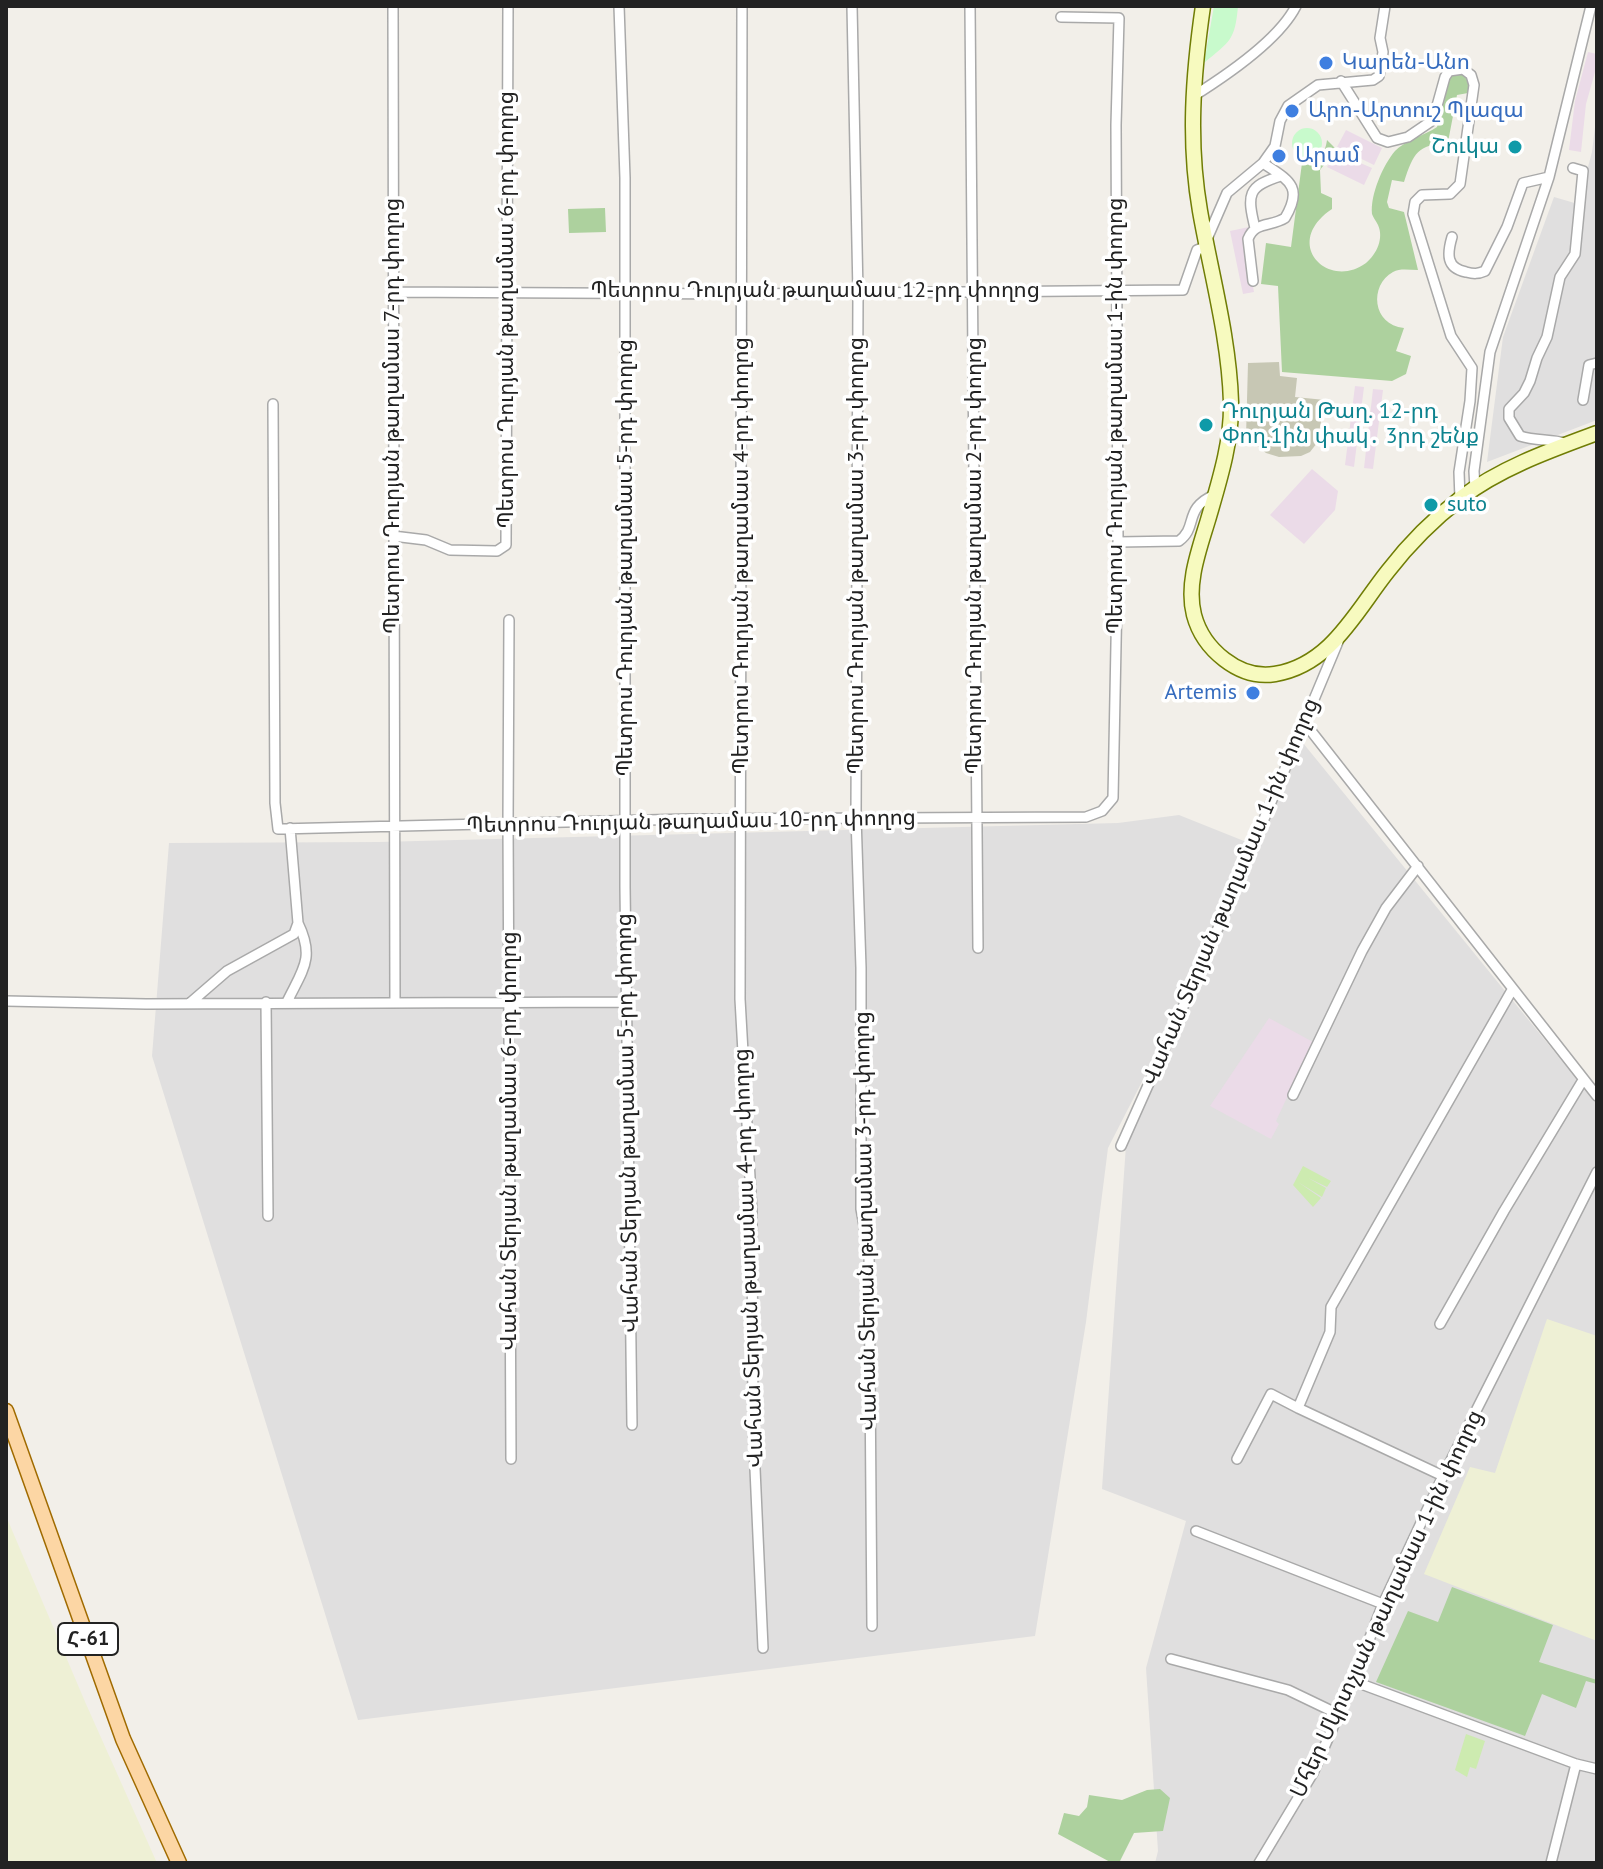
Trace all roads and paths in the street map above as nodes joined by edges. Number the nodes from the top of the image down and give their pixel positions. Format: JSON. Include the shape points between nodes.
{"nodes":[{"id":1,"x":393,"y":6,"type":"edge"},
{"id":2,"x":508,"y":6,"type":"edge"},
{"id":3,"x":619,"y":6,"type":"edge"},
{"id":4,"x":742,"y":6,"type":"edge"},
{"id":5,"x":852,"y":6,"type":"edge"},
{"id":6,"x":970,"y":6,"type":"edge"},
{"id":7,"x":1203,"y":6,"type":"edge"},
{"id":8,"x":1296,"y":6,"type":"edge"},
{"id":9,"x":1385,"y":6,"type":"edge"},
{"id":10,"x":1591,"y":6,"type":"edge"},
{"id":11,"x":1061,"y":17,"type":"dead end"},
{"id":12,"x":1341,"y":81,"type":"junction"},
{"id":13,"x":1192,"y":97,"type":"junction"},
{"id":14,"x":1263,"y":163,"type":"junction"},
{"id":15,"x":1573,"y":168,"type":"dead end"},
{"id":16,"x":1281,"y":176,"type":"junction"},
{"id":17,"x":1549,"y":177,"type":"junction"},
{"id":18,"x":1255,"y":228,"type":"junction"},
{"id":19,"x":1452,"y":237,"type":"dead end"},
{"id":20,"x":1207,"y":242,"type":"junction"},
{"id":21,"x":1253,"y":281,"type":"dead end"},
{"id":22,"x":1116,"y":289,"type":"junction"},
{"id":23,"x":509,"y":291,"type":"junction"},
{"id":24,"x":392,"y":292,"type":"junction"},
{"id":25,"x":625,"y":292,"type":"junction"},
{"id":26,"x":974,"y":292,"type":"junction"},
{"id":27,"x":858,"y":293,"type":"junction"},
{"id":28,"x":742,"y":294,"type":"junction"},
{"id":29,"x":1597,"y":363,"type":"edge"},
{"id":30,"x":1583,"y":400,"type":"dead end"},
{"id":31,"x":273,"y":404,"type":"dead end"},
{"id":32,"x":1597,"y":433,"type":"edge"},
{"id":33,"x":1569,"y":444,"type":"junction"},
{"id":34,"x":1475,"y":489,"type":"junction"},
{"id":35,"x":1216,"y":494,"type":"junction"},
{"id":36,"x":1460,"y":499,"type":"junction"},
{"id":37,"x":393,"y":536,"type":"junction"},
{"id":38,"x":1118,"y":542,"type":"junction"},
{"id":39,"x":509,"y":620,"type":"dead end"},
{"id":40,"x":1340,"y":637,"type":"junction"},
{"id":41,"x":1304,"y":722,"type":"junction"},
{"id":42,"x":1102,"y":811,"type":"joint"},
{"id":43,"x":856,"y":817,"type":"junction"},
{"id":44,"x":975,"y":818,"type":"junction"},
{"id":45,"x":743,"y":819,"type":"junction"},
{"id":46,"x":627,"y":821,"type":"junction"},
{"id":47,"x":508,"y":823,"type":"junction"},
{"id":48,"x":393,"y":826,"type":"junction"},
{"id":49,"x":290,"y":828,"type":"junction"},
{"id":50,"x":1418,"y":866,"type":"junction"},
{"id":51,"x":298,"y":923,"type":"junction"},
{"id":52,"x":978,"y":948,"type":"dead end"},
{"id":53,"x":1512,"y":990,"type":"junction"},
{"id":54,"x":6,"y":1001,"type":"edge"},
{"id":55,"x":395,"y":1001,"type":"junction"},
{"id":56,"x":266,"y":1002,"type":"junction"},
{"id":57,"x":287,"y":1002,"type":"junction"},
{"id":58,"x":509,"y":1002,"type":"junction"},
{"id":59,"x":627,"y":1002,"type":"junction"},
{"id":60,"x":190,"y":1003,"type":"junction"},
{"id":61,"x":1583,"y":1080,"type":"junction"},
{"id":62,"x":1293,"y":1095,"type":"dead end"},
{"id":63,"x":1597,"y":1096,"type":"edge"},
{"id":64,"x":1121,"y":1146,"type":"dead end"},
{"id":65,"x":1597,"y":1172,"type":"edge"},
{"id":66,"x":268,"y":1216,"type":"dead end"},
{"id":67,"x":1440,"y":1324,"type":"dead end"},
{"id":68,"x":1298,"y":1408,"type":"junction"},
{"id":69,"x":6,"y":1411,"type":"edge"},
{"id":70,"x":632,"y":1425,"type":"dead end"},
{"id":71,"x":511,"y":1459,"type":"dead end"},
{"id":72,"x":1237,"y":1459,"type":"dead end"},
{"id":73,"x":1443,"y":1476,"type":"junction"},
{"id":74,"x":1196,"y":1531,"type":"dead end"},
{"id":75,"x":1383,"y":1604,"type":"junction"},
{"id":76,"x":872,"y":1626,"type":"dead end"},
{"id":77,"x":763,"y":1648,"type":"dead end"},
{"id":78,"x":1171,"y":1659,"type":"dead end"},
{"id":79,"x":1353,"y":1681,"type":"junction"},
{"id":80,"x":1338,"y":1714,"type":"junction"},
{"id":81,"x":1576,"y":1764,"type":"junction"},
{"id":82,"x":1597,"y":1769,"type":"edge"},
{"id":83,"x":179,"y":1863,"type":"edge"},
{"id":84,"x":1259,"y":1863,"type":"edge"},
{"id":85,"x":1551,"y":1863,"type":"edge"}],
"edges":[{"from":1,"to":24,"type":"street","name":"Պետրոս Դուրյան թաղամաս 7-րդ փողոց"},
{"from":2,"to":23,"type":"street","name":"Պետրոս Դուրյան թաղամաս 6-րդ փողոց"},
{"from":3,"to":25,"type":"street","name":"Պետրոս Դուրյան թաղամաս 5-րդ փողոց"},
{"from":4,"to":28,"type":"street","name":"Պետրոս Դուրյան թաղամաս 4-րդ փողոց"},
{"from":5,"to":27,"type":"street","name":"Պետրոս Դուրյան թաղամաս 3-րդ փողոց"},
{"from":6,"to":26,"type":"street","name":"Պետրոս Դուրյան թաղամաս 2-րդ փողոց"},
{"from":7,"to":13,"type":"main road"},
{"from":8,"to":13,"type":"street","via":[[1288,22],[1223,78]]},
{"from":9,"to":12,"type":"street","via":[[1379,76]]},
{"from":10,"to":17,"type":"street"},
{"from":11,"to":22,"type":"street","name":"Պետրոս Դուրյան թաղամաս 1-ին փողոց","via":[[1119,18]]},
{"from":12,"to":14,"type":"street","via":[[1318,85],[1288,106],[1275,146]]},
{"from":12,"to":36,"type":"street","via":[[1377,138],[1388,142],[1408,137],[1430,122],[1449,71],[1463,69],[1473,80],[1460,184],[1450,194],[1422,195],[1413,214],[1451,336],[1472,368]]},
{"from":13,"to":20,"type":"main road","via":[[1194,159]]},
{"from":14,"to":16,"type":"street"},
{"from":14,"to":20,"type":"street","via":[[1227,193]]},
{"from":15,"to":33,"type":"street","via":[[1583,171],[1575,254],[1560,277],[1547,337],[1530,381],[1509,409],[1520,436]]},
{"from":16,"to":18,"type":"street","via":[[1253,190],[1249,204]]},
{"from":16,"to":18,"type":"street","via":[[1295,194],[1292,207],[1281,221]]},
{"from":17,"to":19,"type":"street","via":[[1523,183],[1485,271],[1456,270],[1447,255]]},
{"from":17,"to":34,"type":"street","via":[[1490,352]]},
{"from":18,"to":21,"type":"street","via":[[1248,239]]},
{"from":20,"to":22,"type":"street","name":"Պետրոս Դուրյան թաղամաս 12-րդ փողոց","via":[[1197,250],[1183,290]]},
{"from":20,"to":35,"type":"main road","via":[[1231,402]]},
{"from":22,"to":26,"type":"street","name":"Պետրոս Դուրյան թաղամաս 12-րդ փողոց"},
{"from":22,"to":38,"type":"street","name":"Պետրոս Դուրյան թաղամաս 1-ին փողոց"},
{"from":23,"to":24,"type":"street","name":"Պետրոս Դուրյան թաղամաս 12-րդ փողոց"},
{"from":23,"to":25,"type":"street","name":"Պետրոս Դուրյան թաղամաս 12-րդ փողոց"},
{"from":23,"to":37,"type":"street","name":"Պետրոս Դուրյան թաղամաս 6-րդ փողոց","via":[[506,545],[497,551],[450,550]]},
{"from":24,"to":37,"type":"street","name":"Պետրոս Դուրյան թաղամաս 7-րդ փողոց"},
{"from":25,"to":28,"type":"street","name":"Պետրոս Դուրյան թաղամաս 12-րդ փողոց"},
{"from":25,"to":46,"type":"street","name":"Պետրոս Դուրյան թաղամաս 5-րդ փողոց"},
{"from":26,"to":27,"type":"street","name":"Պետրոս Դուրյան թաղամաս 12-րդ փողոց"},
{"from":26,"to":44,"type":"street","name":"Պետրոս Դուրյան թաղամաս 2-րդ փողոց"},
{"from":27,"to":28,"type":"street","name":"Պետրոս Դուրյան թաղամաս 12-րդ փողոց"},
{"from":27,"to":43,"type":"street","name":"Պետրոս Դուրյան թաղամաս 3-րդ փողոց"},
{"from":28,"to":45,"type":"street","name":"Պետրոս Դուրյան թաղամաս 4-րդ փողոց"},
{"from":29,"to":30,"type":"street","via":[[1587,369]]},
{"from":31,"to":49,"type":"street","name":"Պետրոս Դուրյան թաղամաս 10-րդ փողոց","via":[[275,803],[278,829]]},
{"from":32,"to":33,"type":"main road"},
{"from":33,"to":34,"type":"main road"},
{"from":34,"to":36,"type":"main road"},
{"from":35,"to":38,"type":"street","via":[[1197,504],[1179,541]]},
{"from":35,"to":40,"type":"main road","via":[[1194,566],[1192,593],[1194,614],[1211,647],[1237,668],[1273,675],[1304,665]]},
{"from":36,"to":40,"type":"main road","via":[[1389,568]]},
{"from":37,"to":48,"type":"street","name":"Պետրոս Դուրյան թաղամաս 7-րդ փողոց"},
{"from":38,"to":42,"type":"street","name":"Պետրոս Դուրյան թաղամաս 1-ին փողոց","via":[[1113,798]]},
{"from":39,"to":47,"type":"street"},
{"from":40,"to":41,"type":"street","name":"Վահան Տերյան թաղամաս 1-ին փողոց"},
{"from":41,"to":50,"type":"street"},
{"from":41,"to":64,"type":"street","name":"Վահան Տերյան թաղամաս 1-ին փողոց"},
{"from":42,"to":44,"type":"street","name":"Պետրոս Դուրյան թաղամաս 10-րդ փողոց","via":[[1086,817]]},
{"from":43,"to":44,"type":"street","name":"Պետրոս Դուրյան թաղամաս 10-րդ փողոց"},
{"from":43,"to":45,"type":"street","name":"Պետրոս Դուրյան թաղամաս 10-րդ փողոց"},
{"from":43,"to":76,"type":"street","name":"Վահան Տերյան թաղամաս 3-րդ փողոց","via":[[861,1209],[869,1253]]},
{"from":44,"to":52,"type":"street","name":"Պետրոս Դուրյան թաղամաս 2-րդ փողոց"},
{"from":45,"to":46,"type":"street","name":"Պետրոս Դուրյան թաղամաս 10-րդ փողոց"},
{"from":45,"to":77,"type":"street","name":"Վահան Տերյան թաղամաս 4-րդ փողոց","via":[[740,999],[752,1213],[754,1466]]},
{"from":46,"to":47,"type":"street","name":"Պետրոս Դուրյան թաղամաս 10-րդ փողոց"},
{"from":46,"to":59,"type":"street","name":"Վահան Տերյան թաղամաս 5-րդ փողոց"},
{"from":47,"to":48,"type":"street","name":"Պետրոս Դուրյան թաղամաս 10-րդ փողոց"},
{"from":47,"to":58,"type":"street","name":"Վահան Տերյան թաղամաս 6-րդ փողոց"},
{"from":48,"to":49,"type":"street","name":"Պետրոս Դուրյան թաղամաս 10-րդ փողոց"},
{"from":48,"to":55,"type":"street","name":"Պետրոս Դուրյան թաղամաս 7-րդ փողոց"},
{"from":49,"to":51,"type":"street"},
{"from":50,"to":53,"type":"street"},
{"from":50,"to":62,"type":"street","via":[[1362,951]]},
{"from":51,"to":57,"type":"street","via":[[309,951]]},
{"from":51,"to":60,"type":"street","via":[[294,934],[227,971]]},
{"from":53,"to":61,"type":"street"},
{"from":53,"to":68,"type":"street","via":[[1331,1307],[1330,1332]]},
{"from":54,"to":60,"type":"street"},
{"from":55,"to":57,"type":"street"},
{"from":55,"to":58,"type":"street"},
{"from":56,"to":57,"type":"street"},
{"from":56,"to":60,"type":"street"},
{"from":56,"to":66,"type":"street"},
{"from":58,"to":59,"type":"street"},
{"from":58,"to":71,"type":"street","name":"Վահան Տերյան թաղամաս 6-րդ փողոց"},
{"from":59,"to":70,"type":"street","name":"Վահան Տերյան թաղամաս 5-րդ փողոց"},
{"from":61,"to":63,"type":"street"},
{"from":61,"to":67,"type":"street"},
{"from":65,"to":73,"type":"street","name":"Մհեր Մկրտչյան թաղամաս 1-ին փողոց"},
{"from":68,"to":72,"type":"street","via":[[1271,1394]]},
{"from":68,"to":73,"type":"street"},
{"from":69,"to":83,"type":"main road","number":"Հ-61","via":[[123,1739]]},
{"from":73,"to":75,"type":"street","name":"Մհեր Մկրտչյան թաղամաս 1-ին փողոց"},
{"from":74,"to":75,"type":"street"},
{"from":75,"to":79,"type":"street","name":"Մհեր Մկրտչյան թաղամաս 1-ին փողոց"},
{"from":78,"to":80,"type":"street","via":[[1288,1690]]},
{"from":79,"to":80,"type":"street","name":"Մհեր Մկրտչյան թաղամաս 1-ին փողոց"},
{"from":79,"to":81,"type":"street"},
{"from":80,"to":84,"type":"street","name":"Մհեր Մկրտչյան թաղամաս 1-ին փողոց","via":[[1313,1773]]},
{"from":81,"to":82,"type":"street"},
{"from":81,"to":85,"type":"street"}]}
